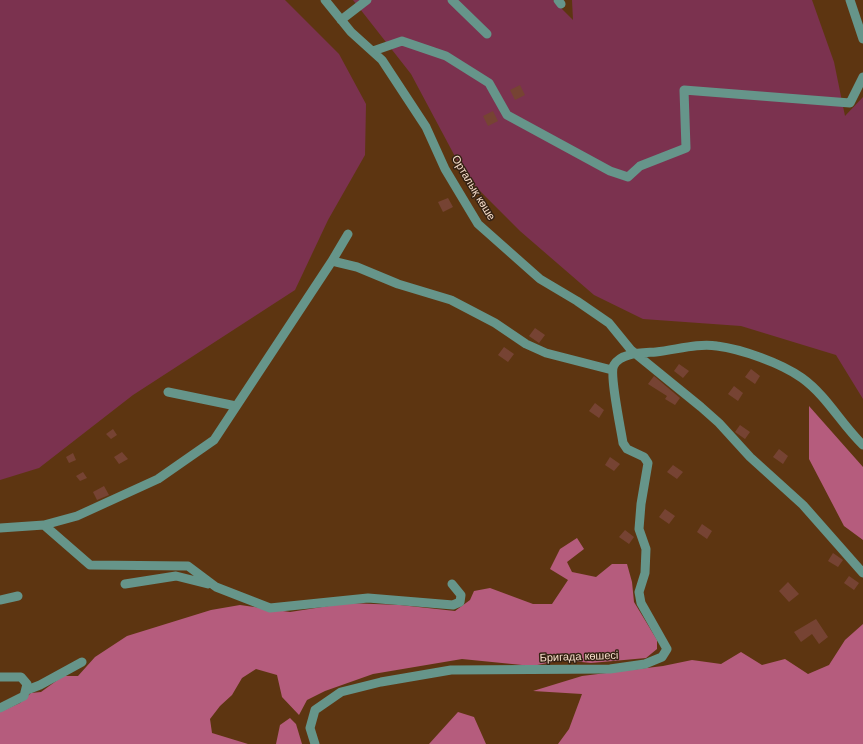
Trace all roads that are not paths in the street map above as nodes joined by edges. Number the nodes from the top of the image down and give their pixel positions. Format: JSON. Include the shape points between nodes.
{"nodes":[{"id":1,"x":325,"y":0,"type":"edge"},
{"id":2,"x":366,"y":0,"type":"edge"},
{"id":3,"x":452,"y":0,"type":"edge"},
{"id":4,"x":850,"y":0,"type":"edge"},
{"id":5,"x":341,"y":20,"type":"junction"},
{"id":6,"x":487,"y":34,"type":"dead end"},
{"id":7,"x":863,"y":39,"type":"edge"},
{"id":8,"x":373,"y":51,"type":"junction"},
{"id":9,"x":863,"y":77,"type":"edge"},
{"id":10,"x":348,"y":234,"type":"dead end"},
{"id":11,"x":332,"y":261,"type":"junction"},
{"id":12,"x":636,"y":354,"type":"junction"},
{"id":13,"x":612,"y":370,"type":"junction"},
{"id":14,"x":168,"y":392,"type":"dead end"},
{"id":15,"x":236,"y":406,"type":"junction"},
{"id":16,"x":863,"y":445,"type":"edge"},
{"id":17,"x":44,"y":525,"type":"junction"},
{"id":18,"x":0,"y":528,"type":"edge"},
{"id":19,"x":863,"y":573,"type":"edge"},
{"id":20,"x":125,"y":584,"type":"dead end"},
{"id":21,"x":452,"y":584,"type":"dead end"},
{"id":22,"x":216,"y":587,"type":"junction"},
{"id":23,"x":18,"y":596,"type":"dead end"},
{"id":24,"x":0,"y":600,"type":"edge"},
{"id":25,"x":82,"y":662,"type":"dead end"},
{"id":26,"x":0,"y":677,"type":"edge"},
{"id":27,"x":27,"y":690,"type":"junction"},
{"id":28,"x":0,"y":708,"type":"edge"},
{"id":29,"x":315,"y":744,"type":"edge"}],
"edges":[{"from":1,"to":5,"type":"street","name":"Орталық көше"},
{"from":2,"to":5,"type":"street"},
{"from":3,"to":6,"type":"street"},
{"from":4,"to":7,"type":"street"},
{"from":5,"to":8,"type":"street","name":"Орталық көше"},
{"from":8,"to":9,"type":"street","via":[[402,41],[446,56],[489,83],[507,115],[610,171],[628,177],[640,166],[686,148],[684,90],[850,103]]},
{"from":8,"to":12,"type":"street","name":"Орталық көше","via":[[382,60],[426,127],[446,169],[478,224],[540,279],[609,323]]},
{"from":10,"to":11,"type":"street"},
{"from":11,"to":13,"type":"street","via":[[357,267],[398,284],[451,300],[546,353]]},
{"from":11,"to":15,"type":"street"},
{"from":12,"to":13,"type":"street","via":[[619,360]]},
{"from":12,"to":16,"type":"street","via":[[693,346],[716,346],[780,366],[801,377],[820,393]]},
{"from":12,"to":19,"type":"street","name":"Орталық көше","via":[[719,423],[750,457],[803,505]]},
{"from":13,"to":29,"type":"street","name":"Бригада көшесі","via":[[623,443],[627,449],[644,457],[648,463],[639,528],[646,549],[645,573],[639,592],[642,603],[667,649],[662,657],[645,664],[610,670],[451,670],[341,692],[315,710],[310,728]]},
{"from":14,"to":15,"type":"street"},
{"from":15,"to":17,"type":"street","via":[[214,440],[158,479],[77,516]]},
{"from":17,"to":18,"type":"street"},
{"from":17,"to":22,"type":"street","via":[[90,565],[188,566]]},
{"from":20,"to":22,"type":"street","via":[[176,576]]},
{"from":21,"to":22,"type":"street","via":[[461,595],[460,602],[453,605],[368,598],[270,608]]},
{"from":23,"to":24,"type":"street"},
{"from":25,"to":27,"type":"street"},
{"from":26,"to":27,"type":"street","via":[[21,677],[27,684]]},
{"from":27,"to":28,"type":"street","via":[[24,696]]}]}
